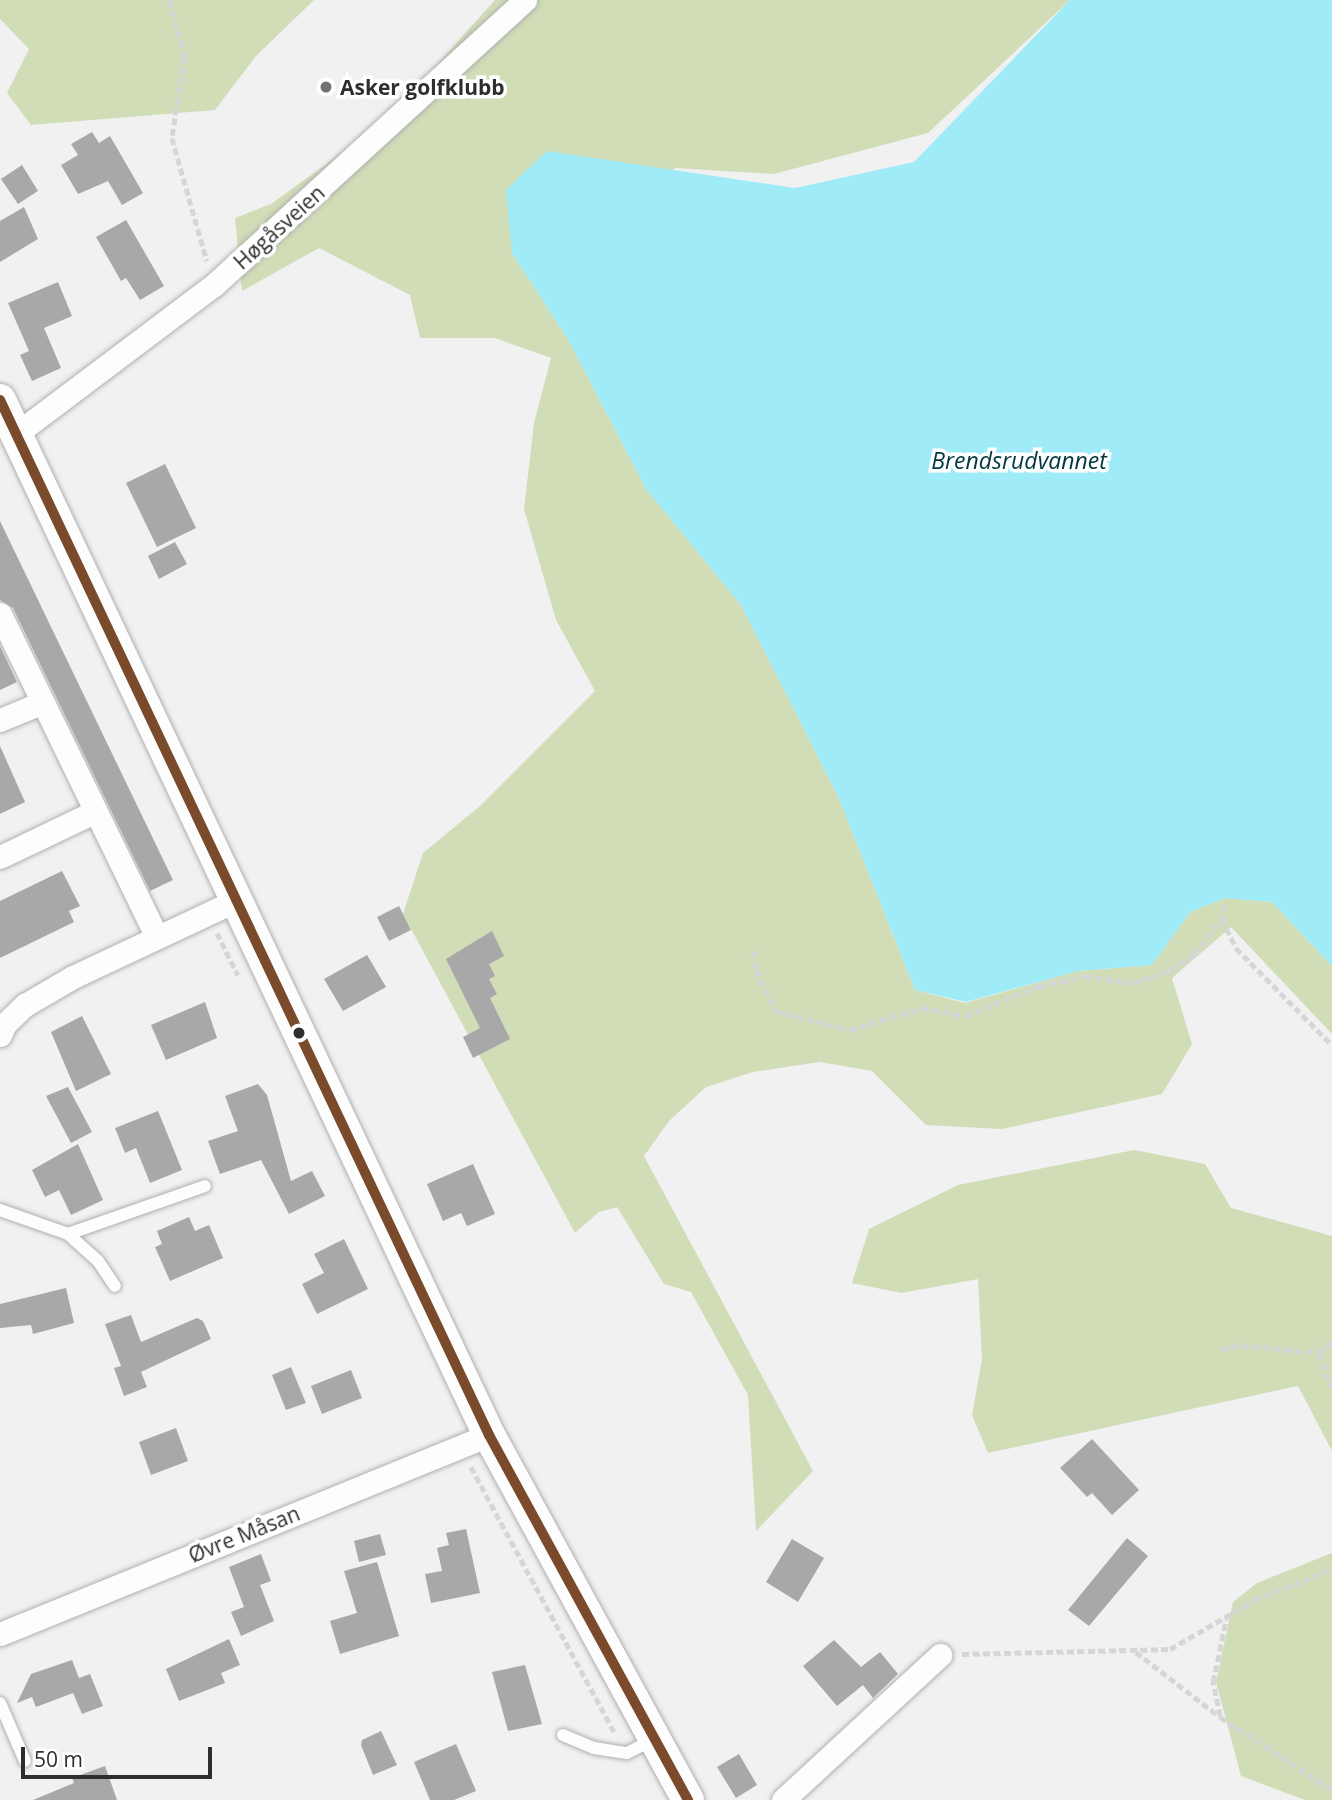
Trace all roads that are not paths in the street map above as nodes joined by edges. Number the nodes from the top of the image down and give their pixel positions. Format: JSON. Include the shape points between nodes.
{"nodes":[{"id":1,"x":522,"y":1,"type":"edge"},
{"id":2,"x":0,"y":400,"type":"edge"},
{"id":3,"x":16,"y":434,"type":"junction"},
{"id":4,"x":0,"y":614,"type":"edge"},
{"id":5,"x":41,"y":703,"type":"junction"},
{"id":6,"x":0,"y":720,"type":"edge"},
{"id":7,"x":94,"y":812,"type":"junction"},
{"id":8,"x":0,"y":857,"type":"edge"},
{"id":9,"x":237,"y":900,"type":"junction"},
{"id":10,"x":156,"y":935,"type":"junction"},
{"id":11,"x":2,"y":1026,"type":"edge"},
{"id":12,"x":205,"y":1186,"type":"dead end"},
{"id":13,"x":0,"y":1210,"type":"edge"},
{"id":14,"x":68,"y":1234,"type":"junction"},
{"id":15,"x":115,"y":1286,"type":"dead end"},
{"id":16,"x":489,"y":1435,"type":"junction"},
{"id":17,"x":0,"y":1634,"type":"edge"},
{"id":18,"x":940,"y":1655,"type":"road end"},
{"id":19,"x":0,"y":1703,"type":"edge"},
{"id":20,"x":563,"y":1735,"type":"dead end"},
{"id":21,"x":655,"y":1739,"type":"junction"},
{"id":22,"x":25,"y":1760,"type":"dead end"},
{"id":23,"x":688,"y":1800,"type":"edge"},
{"id":24,"x":783,"y":1800,"type":"edge"}],
"edges":[{"from":1,"to":3,"type":"street","name":"Høgåsveien","via":[[214,285]]},
{"from":2,"to":3,"type":"main road"},
{"from":3,"to":9,"type":"main road"},
{"from":4,"to":5,"type":"street"},
{"from":5,"to":6,"type":"street"},
{"from":5,"to":7,"type":"street"},
{"from":7,"to":8,"type":"street"},
{"from":7,"to":10,"type":"street"},
{"from":9,"to":10,"type":"street"},
{"from":9,"to":16,"type":"main road"},
{"from":10,"to":11,"type":"street","via":[[73,976]]},
{"from":12,"to":14,"type":"lane"},
{"from":13,"to":14,"type":"lane"},
{"from":14,"to":15,"type":"lane","via":[[98,1261]]},
{"from":16,"to":17,"type":"street","name":"Øvre Måsan"},
{"from":16,"to":21,"type":"main road"},
{"from":18,"to":24,"type":"street"},
{"from":19,"to":22,"type":"lane"},
{"from":20,"to":21,"type":"lane","via":[[594,1748],[627,1753]]},
{"from":21,"to":23,"type":"main road"}]}
